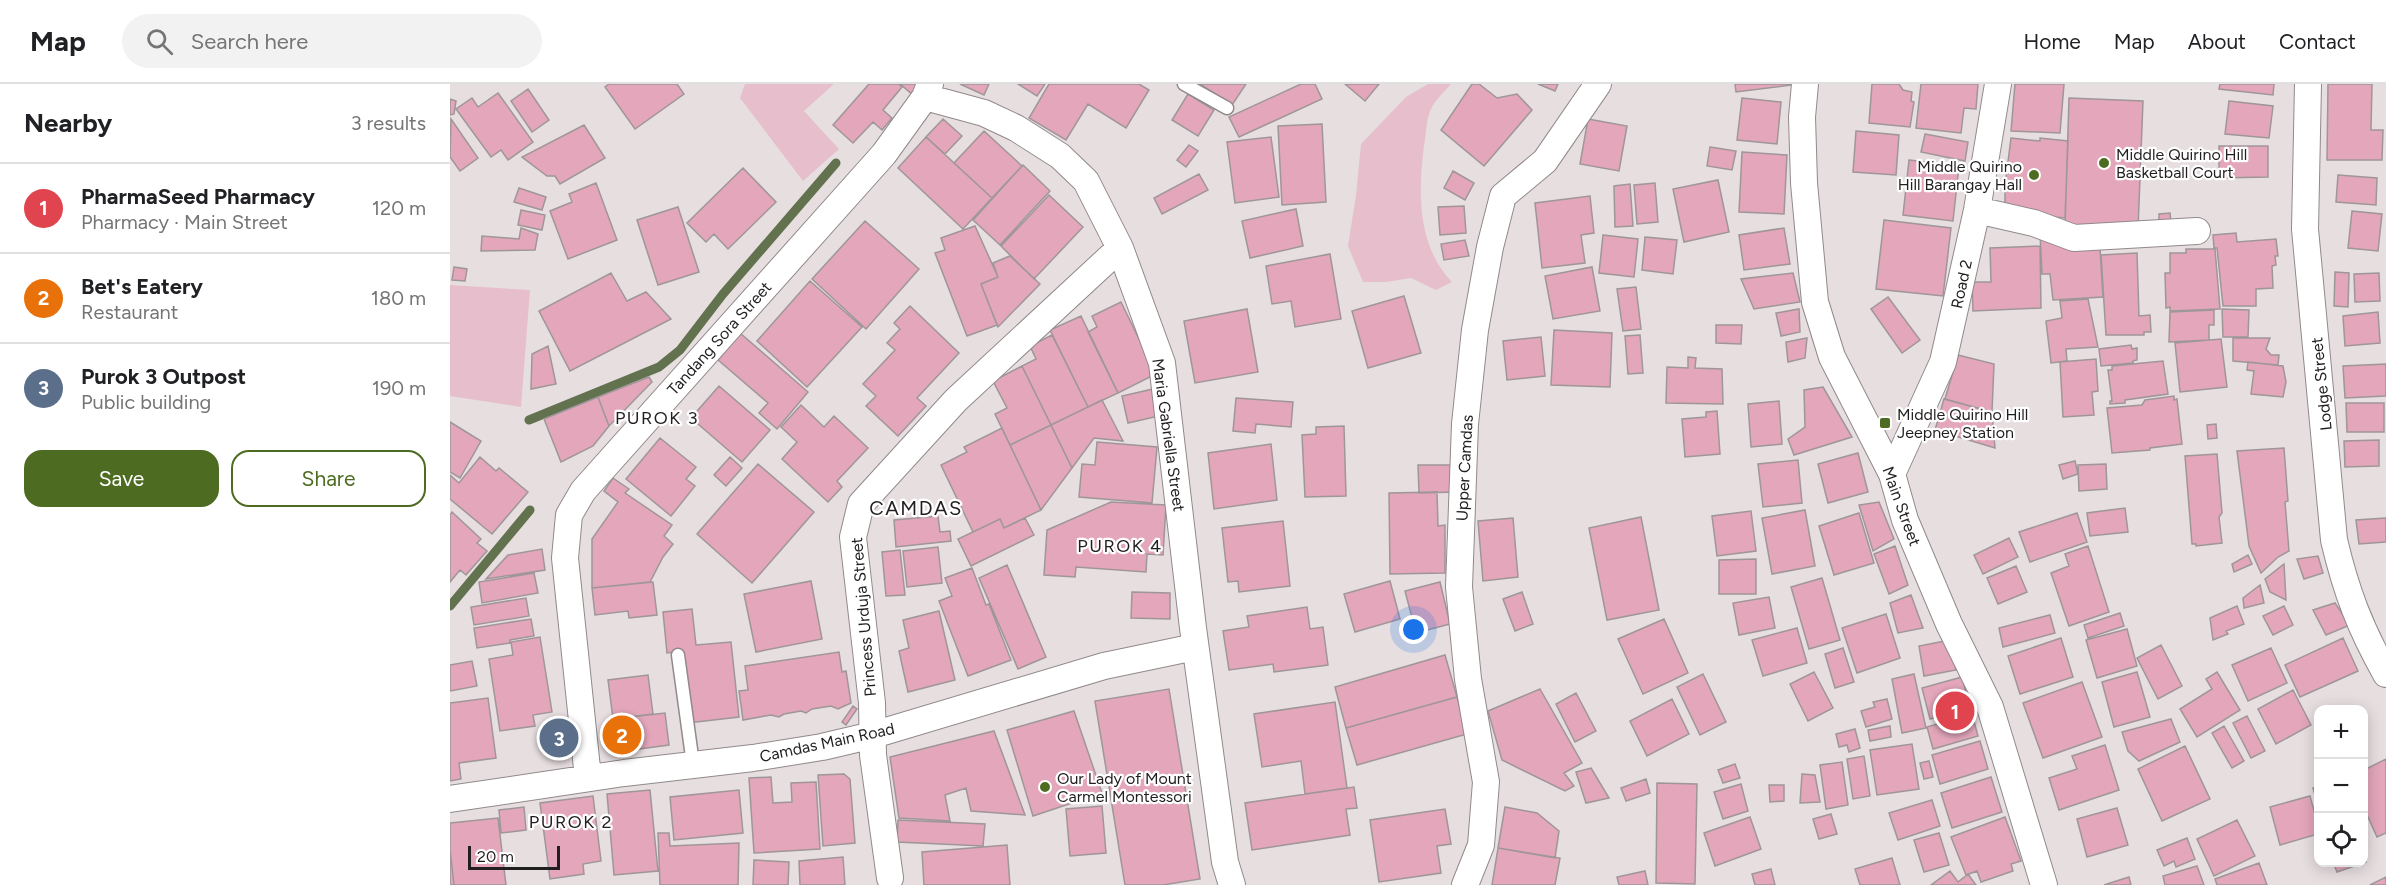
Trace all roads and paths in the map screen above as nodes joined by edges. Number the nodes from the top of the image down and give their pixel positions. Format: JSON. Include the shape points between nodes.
{"nodes":[{"id":1,"x":1184,"y":84,"type":"edge"},
{"id":2,"x":1598,"y":84,"type":"edge"},
{"id":3,"x":1805,"y":84,"type":"edge"},
{"id":4,"x":1998,"y":84,"type":"edge"},
{"id":5,"x":2308,"y":84,"type":"edge"},
{"id":6,"x":927,"y":91,"type":"edge"},
{"id":7,"x":1227,"y":108,"type":"dead end"},
{"id":8,"x":1977,"y":210,"type":"junction"},
{"id":9,"x":2198,"y":231,"type":"dead end"},
{"id":10,"x":1120,"y":248,"type":"junction"},
{"id":11,"x":1892,"y":474,"type":"junction"},
{"id":12,"x":1195,"y":647,"type":"junction"},
{"id":13,"x":678,"y":656,"type":"dead end"},
{"id":14,"x":2386,"y":674,"type":"edge"},
{"id":15,"x":873,"y":735,"type":"junction"},
{"id":16,"x":693,"y":764,"type":"junction"},
{"id":17,"x":588,"y":778,"type":"junction"},
{"id":18,"x":450,"y":799,"type":"edge"},
{"id":19,"x":890,"y":878,"type":"dead end"},
{"id":20,"x":1232,"y":885,"type":"edge"},
{"id":21,"x":1465,"y":885,"type":"edge"},
{"id":22,"x":2044,"y":885,"type":"edge"}],
"edges":[{"from":1,"to":7,"type":"lane"},
{"from":2,"to":21,"type":"street","name":"Upper Camdas","via":[[1545,161],[1503,196],[1475,330],[1465,424],[1459,587],[1468,679],[1486,782],[1481,845]]},
{"from":3,"to":11,"type":"street","name":"Main Street","via":[[1804,183],[1815,303],[1832,357]]},
{"from":4,"to":8,"type":"street","name":"Road 2"},
{"from":5,"to":14,"type":"street","name":"Lodge Street","via":[[2305,229],[2334,540],[2357,618]]},
{"from":6,"to":10,"type":"street","name":"Maria Gabriella Street","via":[[1016,128],[1060,156],[1086,182]]},
{"from":6,"to":17,"type":"street","name":"Tandang Sora Street","via":[[884,154],[583,491],[569,515],[565,558]]},
{"from":8,"to":9,"type":"street","via":[[2034,223],[2074,238]]},
{"from":8,"to":11,"type":"street","name":"Road 2","via":[[1943,362]]},
{"from":10,"to":12,"type":"street","name":"Maria Gabriella Street","via":[[1162,363]]},
{"from":10,"to":15,"type":"street","name":"Princess Urduja Street","via":[[956,400],[861,504],[853,537]]},
{"from":11,"to":22,"type":"street","name":"Main Street","via":[[1910,530],[1990,707]]},
{"from":12,"to":15,"type":"street","name":"Camdas Main Road","via":[[1104,666]]},
{"from":12,"to":20,"type":"street","name":"Maria Gabriella Street","via":[[1225,862]]},
{"from":13,"to":16,"type":"lane"},
{"from":15,"to":16,"type":"street","name":"Camdas Main Road","via":[[753,758]]},
{"from":15,"to":19,"type":"street","name":"Princess Urduja Street"},
{"from":16,"to":17,"type":"street","name":"Camdas Main Road"},
{"from":17,"to":18,"type":"street","name":"Camdas Main Road"}]}
